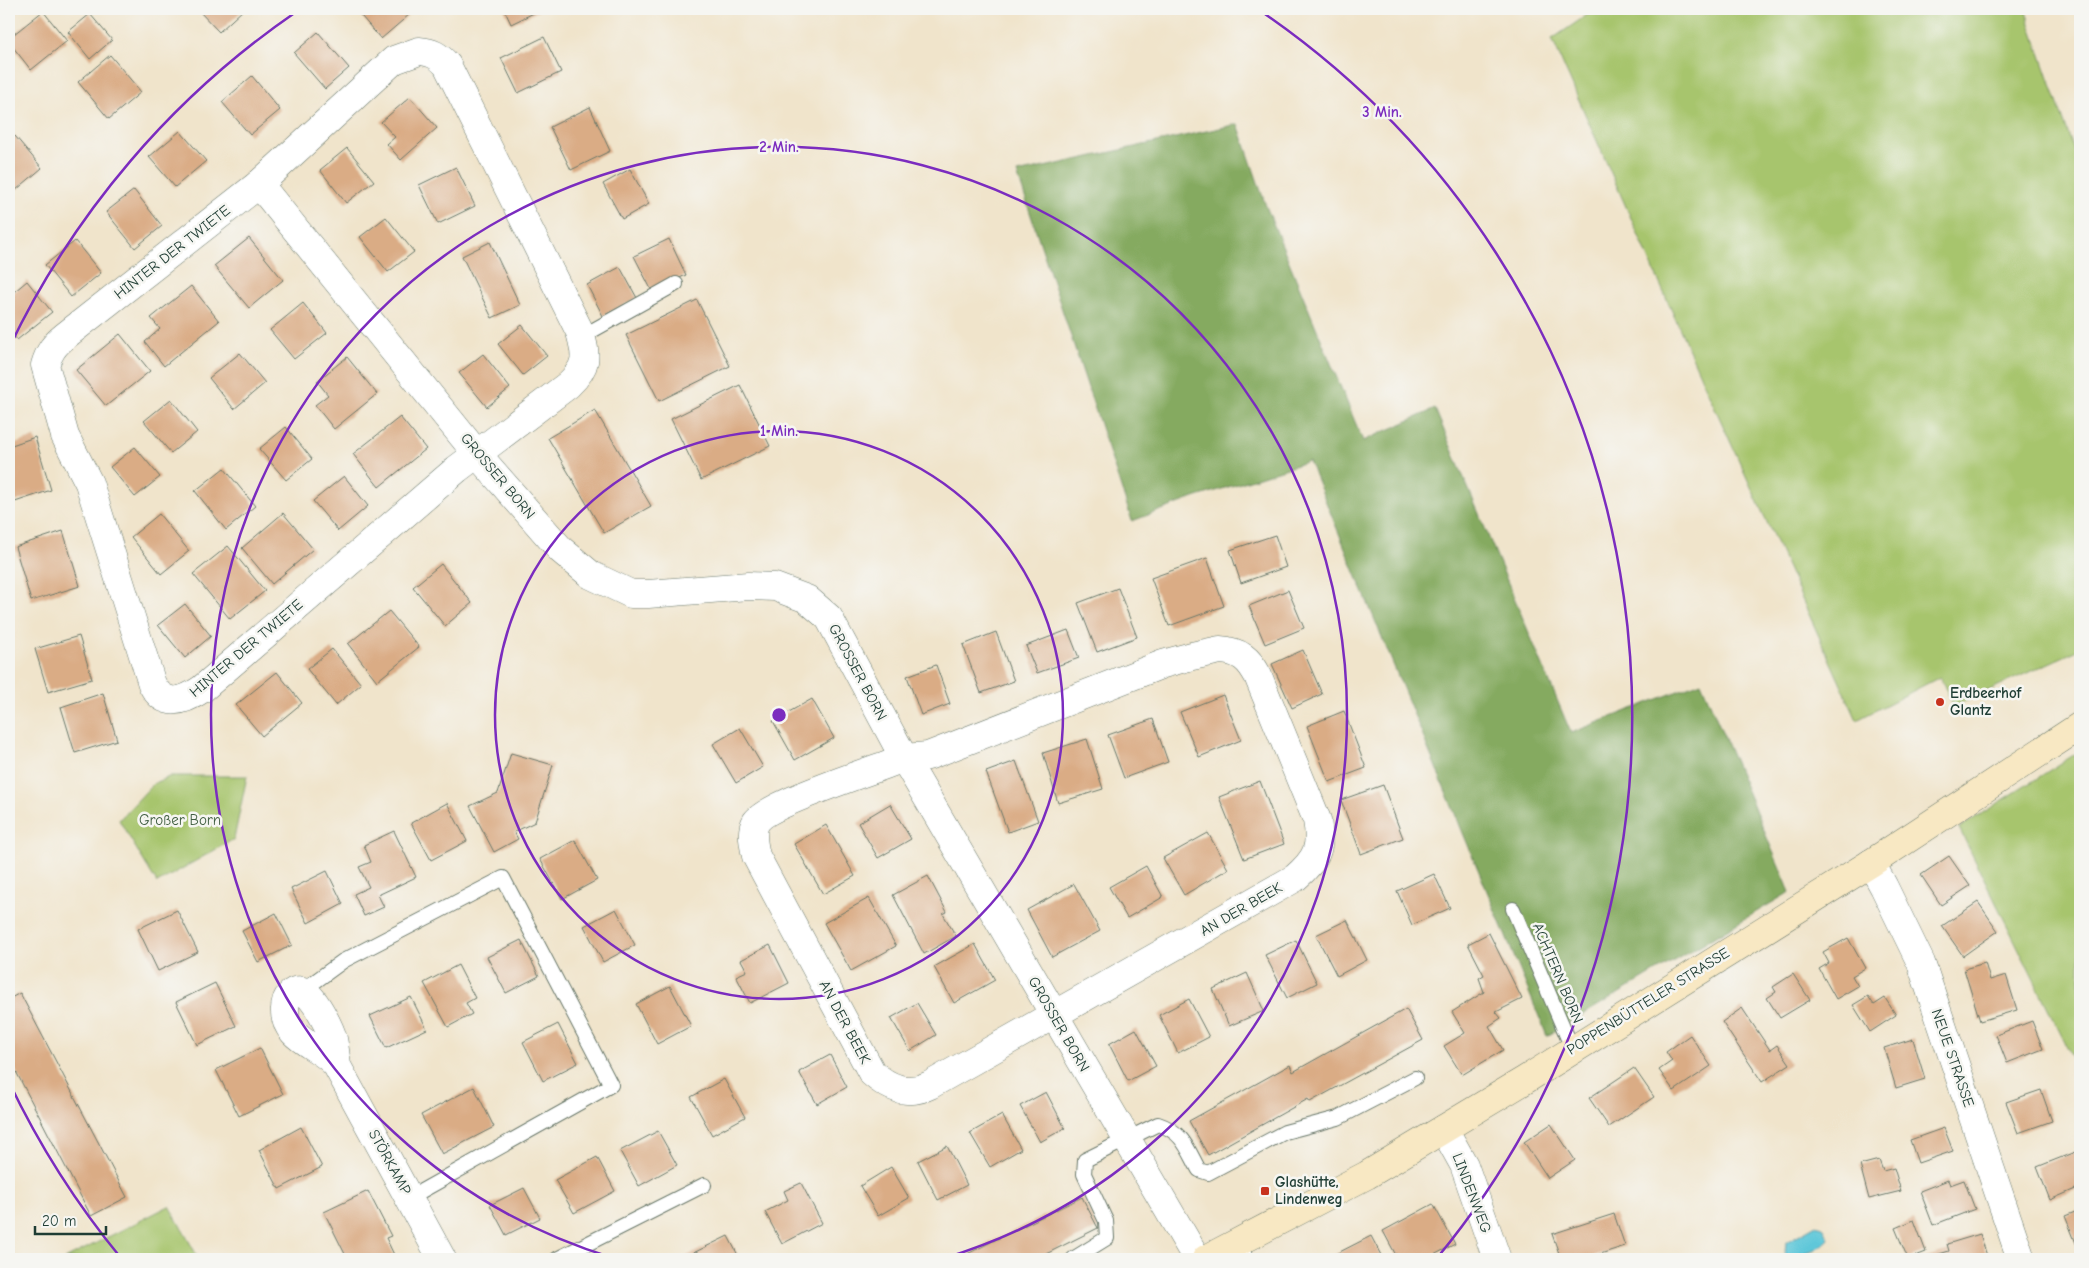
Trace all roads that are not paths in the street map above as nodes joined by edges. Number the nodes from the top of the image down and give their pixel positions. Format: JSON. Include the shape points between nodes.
{"nodes":[{"id":1,"x":259,"y":184,"type":"junction"},
{"id":2,"x":676,"y":284,"type":"dead end"},
{"id":3,"x":581,"y":337,"type":"junction"},
{"id":4,"x":477,"y":454,"type":"junction"},
{"id":5,"x":2080,"y":726,"type":"edge"},
{"id":6,"x":904,"y":758,"type":"junction"},
{"id":7,"x":1870,"y":863,"type":"junction"},
{"id":8,"x":1513,"y":909,"type":"dead end"},
{"id":9,"x":302,"y":991,"type":"joint"},
{"id":10,"x":1054,"y":1016,"type":"junction"},
{"id":11,"x":1572,"y":1048,"type":"junction"},
{"id":12,"x":1415,"y":1078,"type":"dead end"},
{"id":13,"x":1444,"y":1129,"type":"junction"},
{"id":14,"x":1126,"y":1139,"type":"junction"},
{"id":15,"x":704,"y":1185,"type":"dead end"},
{"id":16,"x":409,"y":1198,"type":"junction"},
{"id":17,"x":1243,"y":1250,"type":"edge"},
{"id":18,"x":442,"y":1259,"type":"edge"},
{"id":19,"x":558,"y":1259,"type":"edge"},
{"id":20,"x":1073,"y":1259,"type":"edge"},
{"id":21,"x":1197,"y":1259,"type":"edge"},
{"id":22,"x":1206,"y":1259,"type":"edge"},
{"id":23,"x":1497,"y":1259,"type":"edge"},
{"id":24,"x":2020,"y":1259,"type":"edge"}],
"edges":[{"from":1,"to":3,"type":"street","name":"HINTER DER TWIETE","via":[[394,60],[419,51],[439,56],[447,65]]},
{"from":1,"to":4,"type":"street","name":"GROSSER BORN"},
{"from":1,"to":4,"type":"street","name":"HINTER DER TWIETE","via":[[53,346],[46,365],[65,436],[89,483],[152,684],[167,709],[202,689]]},
{"from":2,"to":3,"type":"lane"},
{"from":3,"to":4,"type":"street","name":"HINTER DER TWIETE","via":[[585,363],[579,375]]},
{"from":4,"to":6,"type":"street","name":"GROSSER BORN","via":[[561,550],[591,575],[622,591],[648,594],[748,586],[774,587],[807,598],[837,630]]},
{"from":5,"to":7,"type":"main road","name":"POPPENBÜTTELER STRASSE"},
{"from":6,"to":10,"type":"street","name":"GROSSER BORN"},
{"from":6,"to":10,"type":"street","name":"AN DER BEEK","via":[[779,806],[762,815],[753,832],[756,856],[872,1073],[902,1090],[923,1089]]},
{"from":6,"to":10,"type":"street","name":"AN DER BEEK","via":[[928,756],[1163,664],[1192,656],[1230,651],[1240,654],[1253,667],[1317,820],[1320,839],[1313,860],[1295,878]]},
{"from":7,"to":11,"type":"main road","name":"POPPENBÜTTELER STRASSE"},
{"from":7,"to":24,"type":"street","name":"NEUE STRASSE","via":[[1921,963]]},
{"from":8,"to":11,"type":"lane","name":"ACHTERN BORN"},
{"from":9,"to":16,"type":"street","name":"STÖRKAMP","via":[[296,990],[288,998],[287,1020],[296,1036],[331,1058],[337,1066]]},
{"from":9,"to":16,"type":"lane","via":[[343,961],[503,878],[611,1085]]},
{"from":10,"to":14,"type":"street","name":"GROSSER BORN"},
{"from":11,"to":13,"type":"main road","name":"POPPENBÜTTELER STRASSE"},
{"from":12,"to":14,"type":"lane","via":[[1338,1118],[1284,1132],[1208,1172],[1199,1170],[1172,1128],[1158,1124]]},
{"from":13,"to":17,"type":"main road","name":"POPPENBÜTTELER STRASSE"},
{"from":13,"to":23,"type":"street","name":"LINDENWEG","via":[[1464,1165]]},
{"from":14,"to":20,"type":"lane","via":[[1085,1160],[1084,1174],[1106,1221],[1107,1238]]},
{"from":14,"to":21,"type":"street","name":"GROSSER BORN"},
{"from":15,"to":19,"type":"lane"},
{"from":16,"to":18,"type":"street","name":"STÖRKAMP"},
{"from":17,"to":22,"type":"main road","name":"POPPENBÜTTELER STRASSE"}]}
